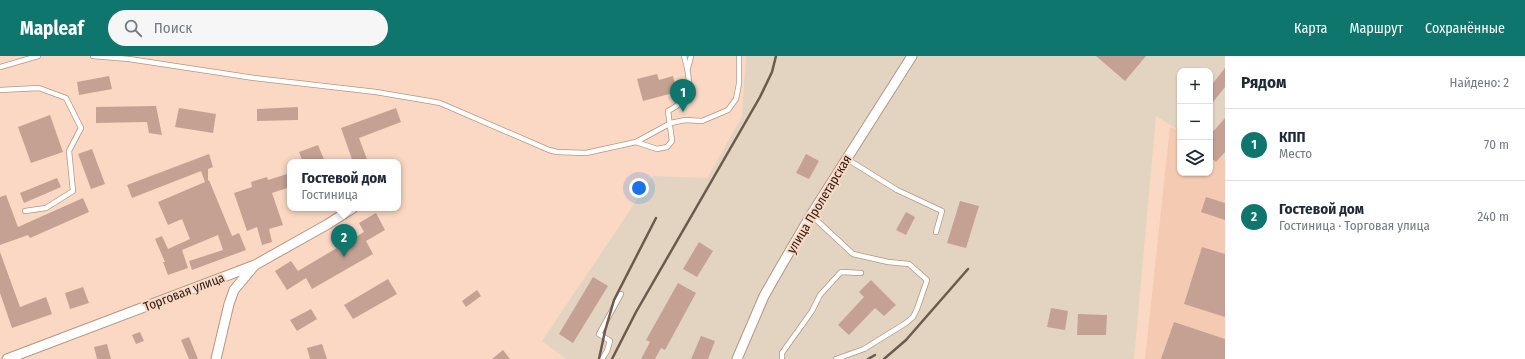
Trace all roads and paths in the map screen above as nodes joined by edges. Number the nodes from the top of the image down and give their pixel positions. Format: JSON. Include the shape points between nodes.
{"nodes":[{"id":1,"x":38,"y":56,"type":"edge"},
{"id":2,"x":93,"y":56,"type":"edge"},
{"id":3,"x":684,"y":56,"type":"edge"},
{"id":4,"x":691,"y":56,"type":"edge"},
{"id":5,"x":739,"y":56,"type":"edge"},
{"id":6,"x":912,"y":56,"type":"edge"},
{"id":7,"x":0,"y":67,"type":"edge"},
{"id":8,"x":688,"y":70,"type":"junction"},
{"id":9,"x":0,"y":90,"type":"edge"},
{"id":10,"x":671,"y":123,"type":"junction"},
{"id":11,"x":636,"y":142,"type":"junction"},
{"id":12,"x":846,"y":159,"type":"junction"},
{"id":13,"x":25,"y":211,"type":"dead end"},
{"id":14,"x":348,"y":211,"type":"edge"},
{"id":15,"x":811,"y":214,"type":"junction"},
{"id":16,"x":936,"y":232,"type":"dead end"},
{"id":17,"x":255,"y":266,"type":"junction"},
{"id":18,"x":861,"y":273,"type":"dead end"},
{"id":19,"x":621,"y":294,"type":"dead end"},
{"id":20,"x":6,"y":359,"type":"edge"},
{"id":21,"x":216,"y":359,"type":"edge"},
{"id":22,"x":602,"y":359,"type":"edge"},
{"id":23,"x":736,"y":359,"type":"edge"},
{"id":24,"x":782,"y":359,"type":"edge"},
{"id":25,"x":836,"y":359,"type":"edge"}],
"edges":[{"from":1,"to":7,"type":"lane"},
{"from":2,"to":11,"type":"lane","via":[[428,101],[444,105],[558,152],[586,153]]},
{"from":3,"to":8,"type":"lane"},
{"from":4,"to":8,"type":"lane"},
{"from":5,"to":10,"type":"lane","via":[[736,99],[728,110],[702,121],[685,120]]},
{"from":6,"to":12,"type":"street","name":"улица Пролетарская"},
{"from":8,"to":10,"type":"lane","via":[[690,86],[679,104],[668,112]]},
{"from":9,"to":13,"type":"lane","via":[[39,88],[66,98],[81,128],[69,151],[73,191],[46,208]]},
{"from":10,"to":11,"type":"lane"},
{"from":10,"to":11,"type":"lane","via":[[672,141],[667,147],[657,149]]},
{"from":12,"to":15,"type":"street","name":"улица Пролетарская"},
{"from":12,"to":16,"type":"lane","via":[[897,190],[942,210]]},
{"from":14,"to":17,"type":"street","name":"Торговая улица"},
{"from":15,"to":23,"type":"street","name":"улица Пролетарская","via":[[764,296]]},
{"from":15,"to":25,"type":"lane","via":[[853,254],[909,264],[927,280],[913,317],[864,349]]},
{"from":17,"to":20,"type":"street","name":"Торговая улица"},
{"from":17,"to":21,"type":"street","via":[[234,290]]},
{"from":18,"to":24,"type":"lane","via":[[841,272],[820,295],[812,311],[782,353]]},
{"from":19,"to":22,"type":"lane","via":[[599,334],[610,341]]}]}
